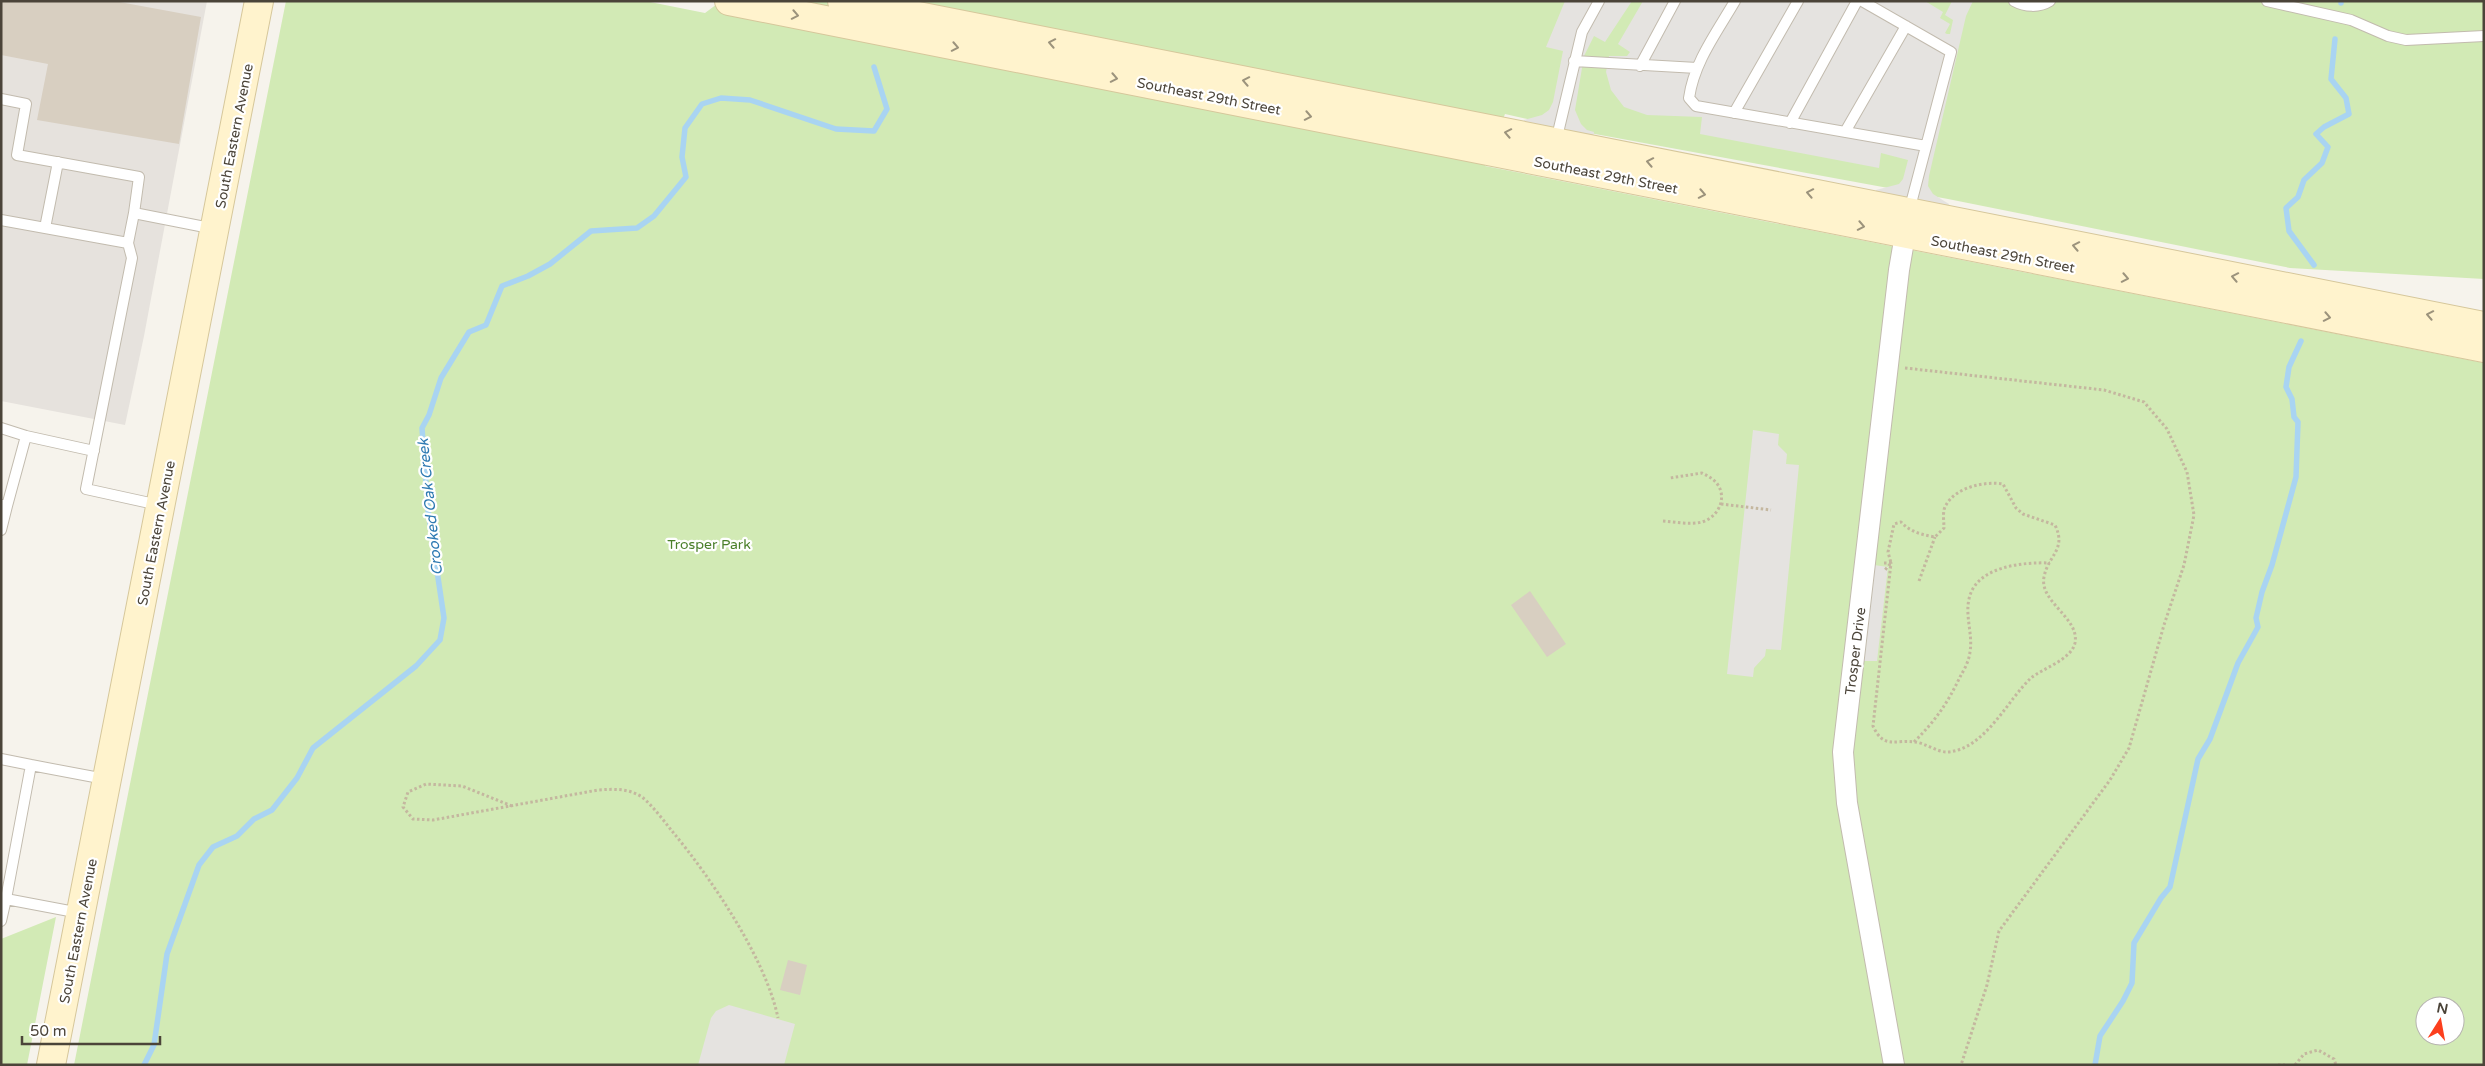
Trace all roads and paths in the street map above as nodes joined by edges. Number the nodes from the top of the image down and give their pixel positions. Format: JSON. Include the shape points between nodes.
{"nodes":[{"id":1,"x":259,"y":1,"type":"edge"},
{"id":2,"x":729,"y":1,"type":"edge"},
{"id":3,"x":842,"y":1,"type":"edge"},
{"id":4,"x":1599,"y":1,"type":"edge"},
{"id":5,"x":1675,"y":1,"type":"edge"},
{"id":6,"x":1735,"y":1,"type":"edge"},
{"id":7,"x":1798,"y":1,"type":"edge"},
{"id":8,"x":1857,"y":1,"type":"edge"},
{"id":9,"x":1862,"y":1,"type":"edge"},
{"id":10,"x":2014,"y":1,"type":"edge"},
{"id":11,"x":2050,"y":1,"type":"edge"},
{"id":12,"x":2267,"y":1,"type":"edge"},
{"id":13,"x":1906,"y":26,"type":"junction"},
{"id":14,"x":2484,"y":36,"type":"edge"},
{"id":15,"x":1574,"y":62,"type":"junction"},
{"id":16,"x":1640,"y":66,"type":"junction"},
{"id":17,"x":1697,"y":68,"type":"junction"},
{"id":18,"x":1,"y":99,"type":"edge"},
{"id":19,"x":1734,"y":113,"type":"junction"},
{"id":20,"x":1790,"y":123,"type":"junction"},
{"id":21,"x":1845,"y":132,"type":"junction"},
{"id":22,"x":1926,"y":146,"type":"junction"},
{"id":23,"x":1553,"y":153,"type":"junction"},
{"id":24,"x":58,"y":162,"type":"junction"},
{"id":25,"x":134,"y":213,"type":"junction"},
{"id":26,"x":1,"y":220,"type":"edge"},
{"id":27,"x":1907,"y":224,"type":"junction"},
{"id":28,"x":45,"y":228,"type":"junction"},
{"id":29,"x":216,"y":230,"type":"junction"},
{"id":30,"x":128,"y":242,"type":"junction"},
{"id":31,"x":2480,"y":336,"type":"edge"},
{"id":32,"x":1888,"y":366,"type":"junction"},
{"id":33,"x":1,"y":428,"type":"edge"},
{"id":34,"x":26,"y":436,"type":"junction"},
{"id":35,"x":94,"y":451,"type":"junction"},
{"id":36,"x":1670,"y":478,"type":"dead end"},
{"id":37,"x":1720,"y":504,"type":"junction"},
{"id":38,"x":162,"y":505,"type":"junction"},
{"id":39,"x":4,"y":506,"type":"edge"},
{"id":40,"x":1771,"y":510,"type":"dead end"},
{"id":41,"x":1664,"y":521,"type":"dead end"},
{"id":42,"x":1,"y":530,"type":"edge"},
{"id":43,"x":1936,"y":537,"type":"junction"},
{"id":44,"x":1866,"y":561,"type":"junction"},
{"id":45,"x":1891,"y":563,"type":"junction"},
{"id":46,"x":2050,"y":563,"type":"junction"},
{"id":47,"x":1885,"y":570,"type":"dead end"},
{"id":48,"x":1919,"y":581,"type":"dead end"},
{"id":49,"x":1914,"y":742,"type":"junction"},
{"id":50,"x":1,"y":759,"type":"edge"},
{"id":51,"x":30,"y":765,"type":"junction"},
{"id":52,"x":108,"y":779,"type":"junction"},
{"id":53,"x":512,"y":806,"type":"junction"},
{"id":54,"x":6,"y":899,"type":"junction"},
{"id":55,"x":81,"y":913,"type":"junction"},
{"id":56,"x":1,"y":921,"type":"edge"},
{"id":57,"x":778,"y":1018,"type":"dead end"},
{"id":58,"x":51,"y":1065,"type":"edge"},
{"id":59,"x":1894,"y":1065,"type":"edge"},
{"id":60,"x":1961,"y":1065,"type":"edge"},
{"id":61,"x":2278,"y":1065,"type":"edge"},
{"id":62,"x":2285,"y":1065,"type":"edge"},
{"id":63,"x":2295,"y":1065,"type":"edge"},
{"id":64,"x":2336,"y":1065,"type":"edge"}],
"edges":[{"from":1,"to":29,"type":"main road","name":"South Eastern Avenue"},
{"from":2,"to":23,"type":"main road","name":"Southeast 29th Street","one_way":true},
{"from":23,"to":3,"type":"main road","name":"Southeast 29th Street","one_way":true},
{"from":4,"to":15,"type":"lane","via":[[1582,32]]},
{"from":5,"to":16,"type":"lane"},
{"from":6,"to":17,"type":"lane"},
{"from":7,"to":19,"type":"lane"},
{"from":8,"to":20,"type":"lane"},
{"from":9,"to":13,"type":"lane"},
{"from":10,"to":11,"type":"lane","via":[[2021,5],[2043,5]]},
{"from":12,"to":14,"type":"lane","via":[[2351,20],[2406,40]]},
{"from":13,"to":21,"type":"lane"},
{"from":13,"to":22,"type":"lane","via":[[1951,52]]},
{"from":15,"to":16,"type":"lane"},
{"from":15,"to":23,"type":"lane"},
{"from":16,"to":17,"type":"lane"},
{"from":17,"to":19,"type":"lane","via":[[1689,98],[1696,106]]},
{"from":18,"to":24,"type":"lane","via":[[26,104],[17,155]]},
{"from":19,"to":20,"type":"lane"},
{"from":20,"to":21,"type":"lane"},
{"from":21,"to":22,"type":"lane"},
{"from":22,"to":27,"type":"lane"},
{"from":23,"to":27,"type":"main road","name":"Southeast 29th Street"},
{"from":24,"to":25,"type":"lane","via":[[139,177]]},
{"from":24,"to":28,"type":"lane"},
{"from":25,"to":29,"type":"lane"},
{"from":25,"to":30,"type":"lane"},
{"from":26,"to":28,"type":"lane"},
{"from":27,"to":31,"type":"main road","name":"Southeast 29th Street"},
{"from":27,"to":32,"type":"street","name":"Trosper Drive"},
{"from":28,"to":30,"type":"lane"},
{"from":29,"to":38,"type":"main road","name":"South Eastern Avenue"},
{"from":30,"to":35,"type":"lane","via":[[132,258]]},
{"from":32,"to":44,"type":"street","name":"Trosper Drive"},
{"from":32,"to":60,"type":"path","via":[[2104,390],[2144,402],[2167,429],[2187,472],[2194,515],[2184,565],[2129,748],[2110,780],[1999,931]]},
{"from":33,"to":34,"type":"lane"},
{"from":34,"to":35,"type":"lane"},
{"from":34,"to":39,"type":"lane"},
{"from":35,"to":38,"type":"lane","via":[[86,489]]},
{"from":36,"to":37,"type":"path","via":[[1702,473],[1718,485]]},
{"from":37,"to":40,"type":"path"},
{"from":37,"to":41,"type":"path","via":[[1713,517],[1703,522]]},
{"from":38,"to":52,"type":"main road","name":"South Eastern Avenue"},
{"from":39,"to":42,"type":"lane"},
{"from":43,"to":45,"type":"path","via":[[1906,528],[1901,522],[1894,524],[1888,552]]},
{"from":43,"to":46,"type":"path","via":[[1944,528],[1945,505],[1953,496],[1982,483],[2003,484],[2023,514],[2055,525],[2060,536]]},
{"from":43,"to":48,"type":"path"},
{"from":44,"to":45,"type":"path"},
{"from":44,"to":59,"type":"street","name":"Trosper Drive","via":[[1843,752],[1847,803]]},
{"from":45,"to":47,"type":"path"},
{"from":45,"to":49,"type":"path","via":[[1874,726],[1878,736],[1884,740]]},
{"from":46,"to":49,"type":"path","via":[[2028,562],[2006,568],[1985,576],[1974,588],[1968,599],[1970,652],[1964,670],[1946,706]]},
{"from":46,"to":49,"type":"path","via":[[2043,578],[2046,591],[2075,634],[2075,645],[2066,655],[2029,680],[1997,722],[1962,748],[1946,752]]},
{"from":50,"to":51,"type":"lane"},
{"from":51,"to":52,"type":"lane"},
{"from":51,"to":54,"type":"lane"},
{"from":52,"to":55,"type":"main road","name":"South Eastern Avenue"},
{"from":53,"to":53,"type":"path","via":[[462,786],[426,784],[408,792],[403,807],[413,819],[433,820]]},
{"from":53,"to":57,"type":"path","via":[[623,788],[642,797],[697,862],[736,924],[773,996]]},
{"from":54,"to":55,"type":"lane"},
{"from":54,"to":56,"type":"lane"},
{"from":55,"to":58,"type":"main road","name":"South Eastern Avenue"},
{"from":61,"to":62,"type":"path"},
{"from":63,"to":64,"type":"path","via":[[2304,1054],[2318,1050],[2334,1059]]}]}
